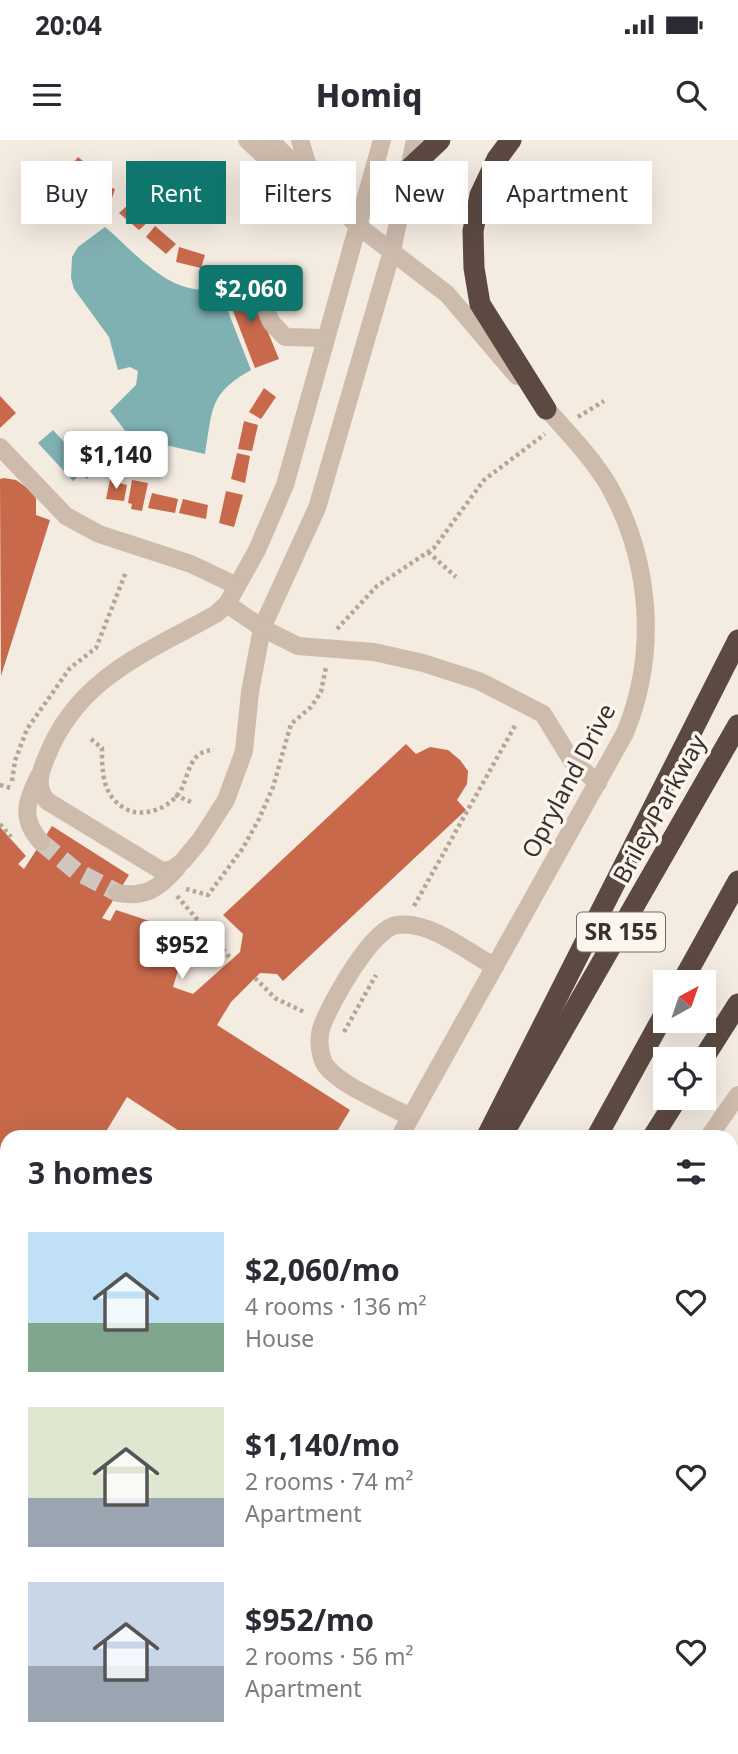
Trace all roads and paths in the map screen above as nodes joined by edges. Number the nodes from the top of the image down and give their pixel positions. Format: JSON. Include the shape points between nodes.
{"nodes":[{"id":1,"x":247,"y":140,"type":"edge"},
{"id":2,"x":270,"y":140,"type":"edge"},
{"id":3,"x":282,"y":140,"type":"edge"},
{"id":4,"x":300,"y":140,"type":"edge"},
{"id":5,"x":382,"y":140,"type":"edge"},
{"id":6,"x":415,"y":140,"type":"edge"},
{"id":7,"x":440,"y":140,"type":"edge"},
{"id":8,"x":511,"y":140,"type":"edge"},
{"id":9,"x":270,"y":161,"type":"edge"},
{"id":10,"x":293,"y":161,"type":"edge"},
{"id":11,"x":299,"y":161,"type":"edge"},
{"id":12,"x":307,"y":161,"type":"edge"},
{"id":13,"x":411,"y":161,"type":"edge"},
{"id":14,"x":418,"y":161,"type":"edge"},
{"id":15,"x":398,"y":224,"type":"edge"},
{"id":16,"x":357,"y":225,"type":"junction"},
{"id":17,"x":392,"y":251,"type":"junction"},
{"id":18,"x":252,"y":278,"type":"dead end"},
{"id":19,"x":326,"y":338,"type":"junction"},
{"id":20,"x":546,"y":409,"type":"junction"},
{"id":21,"x":0,"y":447,"type":"edge"},
{"id":22,"x":428,"y":552,"type":"dead end"},
{"id":23,"x":126,"y":572,"type":"dead end"},
{"id":24,"x":456,"y":578,"type":"dead end"},
{"id":25,"x":237,"y":586,"type":"junction"},
{"id":26,"x":222,"y":609,"type":"junction"},
{"id":27,"x":262,"y":628,"type":"junction"},
{"id":28,"x":738,"y":640,"type":"edge"},
{"id":29,"x":738,"y":725,"type":"edge"},
{"id":30,"x":91,"y":739,"type":"dead end"},
{"id":31,"x":214,"y":750,"type":"dead end"},
{"id":32,"x":41,"y":771,"type":"junction"},
{"id":33,"x":598,"y":783,"type":"junction"},
{"id":34,"x":0,"y":785,"type":"edge"},
{"id":35,"x":175,"y":795,"type":"junction"},
{"id":36,"x":191,"y":802,"type":"dead end"},
{"id":37,"x":41,"y":842,"type":"tunnel mouth"},
{"id":38,"x":183,"y":861,"type":"junction"},
{"id":39,"x":738,"y":881,"type":"edge"},
{"id":40,"x":118,"y":893,"type":"tunnel mouth"},
{"id":41,"x":176,"y":895,"type":"dead end"},
{"id":42,"x":232,"y":960,"type":"dead end"},
{"id":43,"x":495,"y":967,"type":"junction"},
{"id":44,"x":379,"y":970,"type":"dead end"},
{"id":45,"x":689,"y":970,"type":"edge"},
{"id":46,"x":255,"y":978,"type":"dead end"},
{"id":47,"x":738,"y":1003,"type":"edge"},
{"id":48,"x":311,"y":1016,"type":"dead end"},
{"id":49,"x":654,"y":1033,"type":"edge"},
{"id":50,"x":340,"y":1040,"type":"dead end"},
{"id":51,"x":710,"y":1047,"type":"edge"},
{"id":52,"x":738,"y":1095,"type":"edge"},
{"id":53,"x":670,"y":1110,"type":"edge"},
{"id":54,"x":411,"y":1117,"type":"junction"},
{"id":55,"x":404,"y":1130,"type":"edge"},
{"id":56,"x":490,"y":1130,"type":"edge"},
{"id":57,"x":506,"y":1130,"type":"edge"},
{"id":58,"x":600,"y":1130,"type":"edge"},
{"id":59,"x":657,"y":1130,"type":"edge"},
{"id":60,"x":714,"y":1130,"type":"edge"}],
"edges":[{"from":1,"to":9,"type":"lane"},
{"from":2,"to":10,"type":"lane"},
{"from":3,"to":11,"type":"lane"},
{"from":4,"to":12,"type":"lane"},
{"from":5,"to":16,"type":"lane"},
{"from":6,"to":13,"type":"lane"},
{"from":7,"to":14,"type":"highway"},
{"from":8,"to":20,"type":"highway","via":[[480,195],[473,231],[474,268],[480,303]]},
{"from":15,"to":17,"type":"lane"},
{"from":16,"to":17,"type":"lane","name":"Opryland Drive"},
{"from":16,"to":19,"type":"lane"},
{"from":17,"to":20,"type":"lane","name":"Opryland Drive","via":[[447,294]]},
{"from":17,"to":27,"type":"lane","via":[[317,508]]},
{"from":18,"to":19,"type":"lane","via":[[271,322],[285,337]]},
{"from":19,"to":25,"type":"lane","via":[[285,485]]},
{"from":20,"to":33,"type":"lane","name":"Opryland Drive","via":[[608,484],[626,520],[643,591],[644,675],[625,733]]},
{"from":21,"to":25,"type":"lane","via":[[66,516],[99,534],[191,564]]},
{"from":22,"to":24,"type":"path"},
{"from":23,"to":34,"type":"path","via":[[96,648],[70,668],[43,706],[23,739],[11,788]]},
{"from":25,"to":26,"type":"lane"},
{"from":26,"to":27,"type":"lane"},
{"from":26,"to":32,"type":"lane","via":[[136,654],[98,684],[57,730]]},
{"from":27,"to":33,"type":"lane","via":[[298,646],[374,652],[479,681],[543,713],[572,761]]},
{"from":27,"to":38,"type":"lane","via":[[244,751],[226,800]]},
{"from":28,"to":56,"type":"highway"},
{"from":29,"to":57,"type":"highway","name":"Briley Parkway","number":"SR 155"},
{"from":30,"to":35,"type":"path","via":[[102,748],[107,791],[117,804],[135,814],[151,812]]},
{"from":31,"to":35,"type":"path","via":[[205,750],[188,767]]},
{"from":32,"to":37,"type":"lane","via":[[27,816],[29,828]]},
{"from":32,"to":38,"type":"lane","via":[[41,794],[70,816],[162,871]]},
{"from":33,"to":43,"type":"lane","name":"Opryland Drive"},
{"from":35,"to":36,"type":"path"},
{"from":38,"to":40,"type":"lane","via":[[149,892],[135,896]]},
{"from":39,"to":45,"type":"highway","number":"SR 155"},
{"from":41,"to":42,"type":"path"},
{"from":43,"to":54,"type":"lane","name":"Opryland Drive"},
{"from":43,"to":54,"type":"lane","via":[[415,926],[382,930],[365,949],[321,1027],[319,1048],[336,1075]]},
{"from":44,"to":50,"type":"path"},
{"from":46,"to":48,"type":"path","via":[[275,998]]},
{"from":47,"to":51,"type":"highway"},
{"from":49,"to":58,"type":"highway"},
{"from":52,"to":60,"type":"lane"},
{"from":53,"to":59,"type":"highway"},
{"from":54,"to":55,"type":"lane","name":"Opryland Drive"}]}
